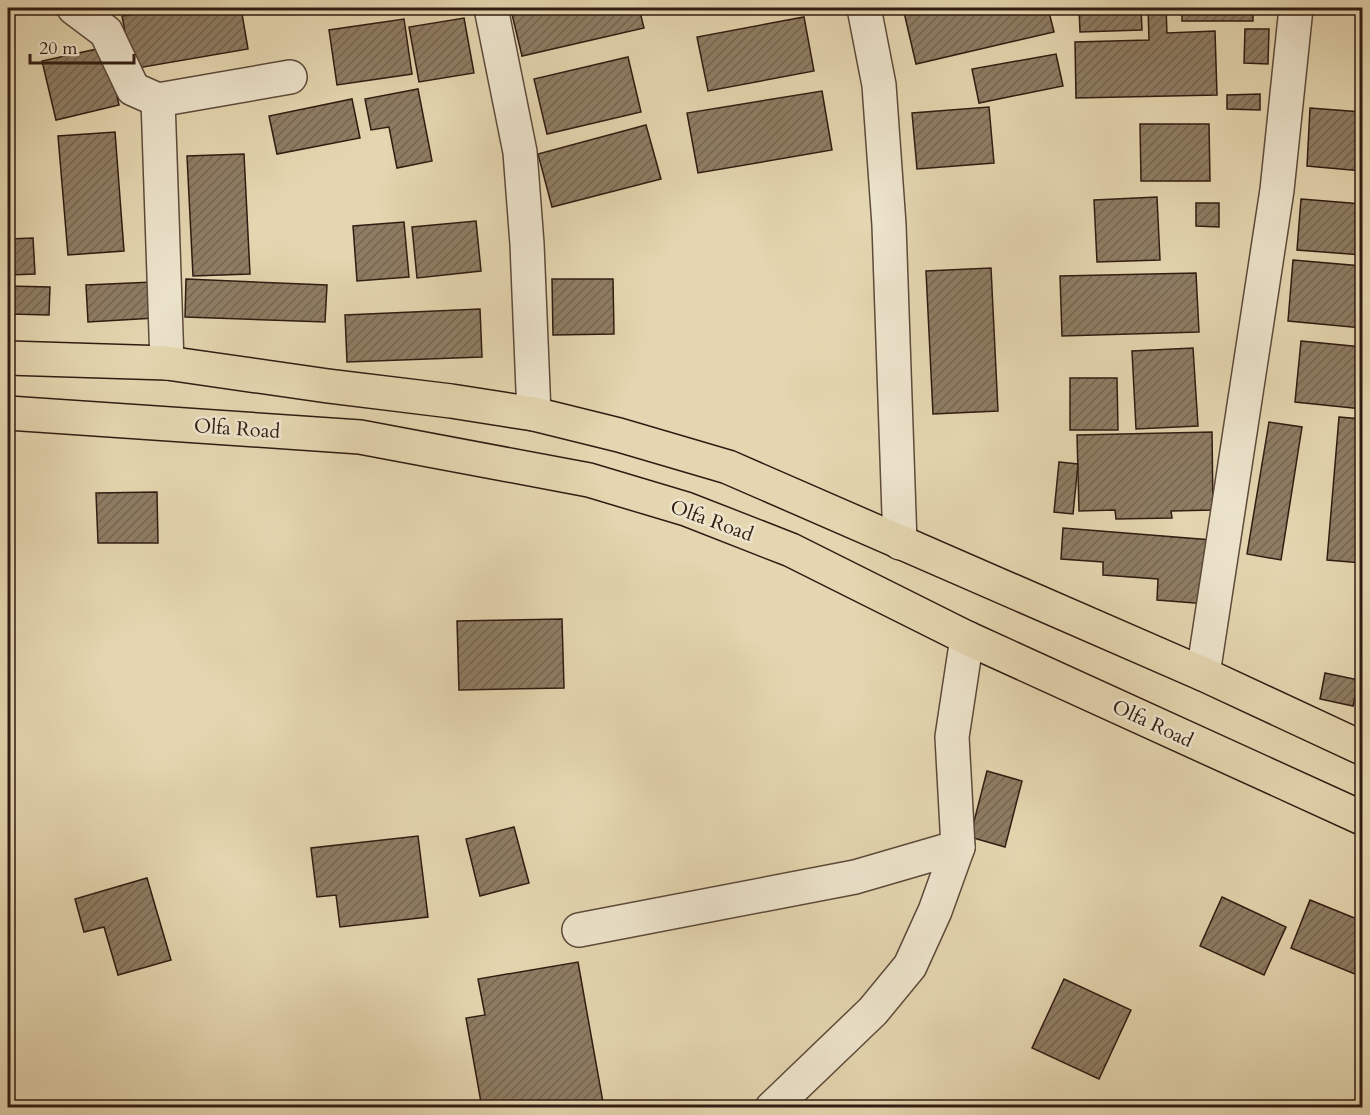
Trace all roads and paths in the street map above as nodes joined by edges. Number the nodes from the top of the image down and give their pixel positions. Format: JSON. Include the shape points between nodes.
{"nodes":[{"id":1,"x":74,"y":8,"type":"edge"},
{"id":2,"x":491,"y":8,"type":"edge"},
{"id":3,"x":864,"y":8,"type":"edge"},
{"id":4,"x":1296,"y":8,"type":"edge"},
{"id":5,"x":290,"y":77,"type":"dead end"},
{"id":6,"x":158,"y":100,"type":"junction"},
{"id":7,"x":8,"y":358,"type":"edge"},
{"id":8,"x":167,"y":363,"type":"junction"},
{"id":9,"x":8,"y":413,"type":"edge"},
{"id":10,"x":534,"y":414,"type":"junction"},
{"id":11,"x":900,"y":543,"type":"junction"},
{"id":12,"x":967,"y":638,"type":"junction"},
{"id":13,"x":1203,"y":674,"type":"junction"},
{"id":14,"x":1362,"y":748,"type":"edge"},
{"id":15,"x":1362,"y":818,"type":"edge"},
{"id":16,"x":958,"y":847,"type":"junction"},
{"id":17,"x":579,"y":930,"type":"dead end"},
{"id":18,"x":772,"y":1107,"type":"edge"}],
"edges":[{"from":1,"to":6,"type":"street","via":[[105,32],[133,89]]},
{"from":2,"to":10,"type":"street","via":[[520,152]]},
{"from":3,"to":11,"type":"street","via":[[880,97],[889,225]]},
{"from":4,"to":13,"type":"street","via":[[1277,190]]},
{"from":5,"to":6,"type":"street"},
{"from":6,"to":8,"type":"street"},
{"from":7,"to":8,"type":"main road"},
{"from":8,"to":10,"type":"main road"},
{"from":9,"to":12,"type":"main road","name":"Olfa Road","via":[[360,437],[589,480],[686,509],[791,550]]},
{"from":10,"to":11,"type":"main road","via":[[728,467]]},
{"from":11,"to":13,"type":"main road"},
{"from":12,"to":15,"type":"main road","name":"Olfa Road"},
{"from":12,"to":16,"type":"street","via":[[951,737]]},
{"from":13,"to":14,"type":"main road"},
{"from":16,"to":17,"type":"street","via":[[855,877]]},
{"from":16,"to":18,"type":"street","via":[[910,966],[873,1011]]}]}
